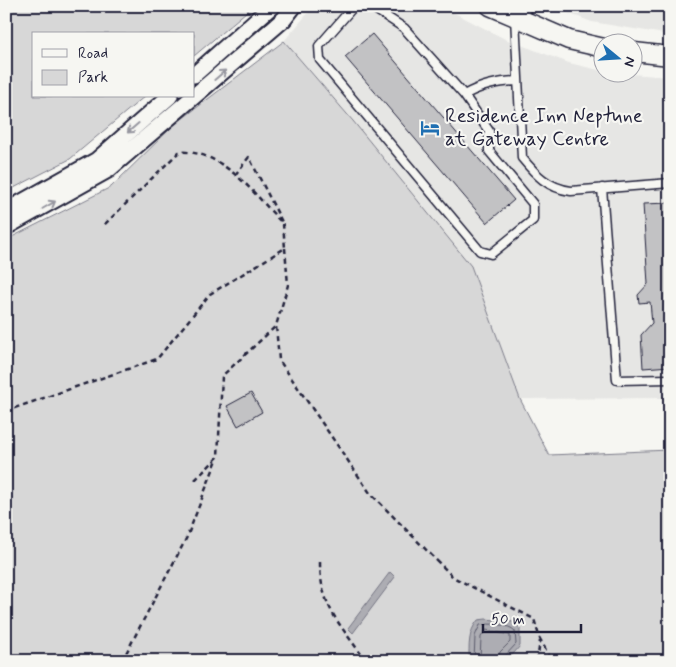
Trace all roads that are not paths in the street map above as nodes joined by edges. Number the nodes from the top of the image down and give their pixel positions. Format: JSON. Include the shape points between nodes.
{"nodes":[{"id":1,"x":272,"y":6,"type":"edge"},
{"id":2,"x":354,"y":6,"type":"edge"},
{"id":3,"x":370,"y":6,"type":"edge"},
{"id":4,"x":490,"y":6,"type":"edge"},
{"id":5,"x":291,"y":7,"type":"edge"},
{"id":6,"x":518,"y":10,"type":"edge"},
{"id":7,"x":594,"y":46,"type":"edge"},
{"id":8,"x":644,"y":53,"type":"edge"},
{"id":9,"x":670,"y":56,"type":"edge"},
{"id":10,"x":195,"y":74,"type":"edge"},
{"id":11,"x":518,"y":81,"type":"junction"},
{"id":12,"x":195,"y":95,"type":"edge"},
{"id":13,"x":464,"y":95,"type":"junction"},
{"id":14,"x":168,"y":98,"type":"edge"},
{"id":15,"x":192,"y":98,"type":"edge"},
{"id":16,"x":670,"y":183,"type":"edge"},
{"id":17,"x":602,"y":188,"type":"junction"},
{"id":18,"x":6,"y":211,"type":"edge"},
{"id":19,"x":6,"y":227,"type":"edge"},
{"id":20,"x":670,"y":379,"type":"edge"}],
"edges":[{"from":1,"to":10,"type":"street"},
{"from":2,"to":13,"type":"lane","via":[[319,46],[320,60],[480,251],[491,254],[533,220],[533,204],[489,150],[489,131]]},
{"from":3,"to":13,"type":"lane","via":[[404,28]]},
{"from":4,"to":6,"type":"street"},
{"from":12,"to":5,"type":"street","one_way":true,"via":[[284,19]]},
{"from":6,"to":7,"type":"street","via":[[569,40]]},
{"from":6,"to":11,"type":"lane"},
{"from":8,"to":9,"type":"street"},
{"from":11,"to":13,"type":"lane","via":[[496,82]]},
{"from":11,"to":17,"type":"lane","via":[[522,158],[536,176],[556,189]]},
{"from":14,"to":18,"type":"street","one_way":true,"via":[[97,160]]},
{"from":19,"to":15,"type":"street","one_way":true,"via":[[108,170]]},
{"from":16,"to":17,"type":"lane"},
{"from":17,"to":20,"type":"lane","via":[[617,380]]}]}
